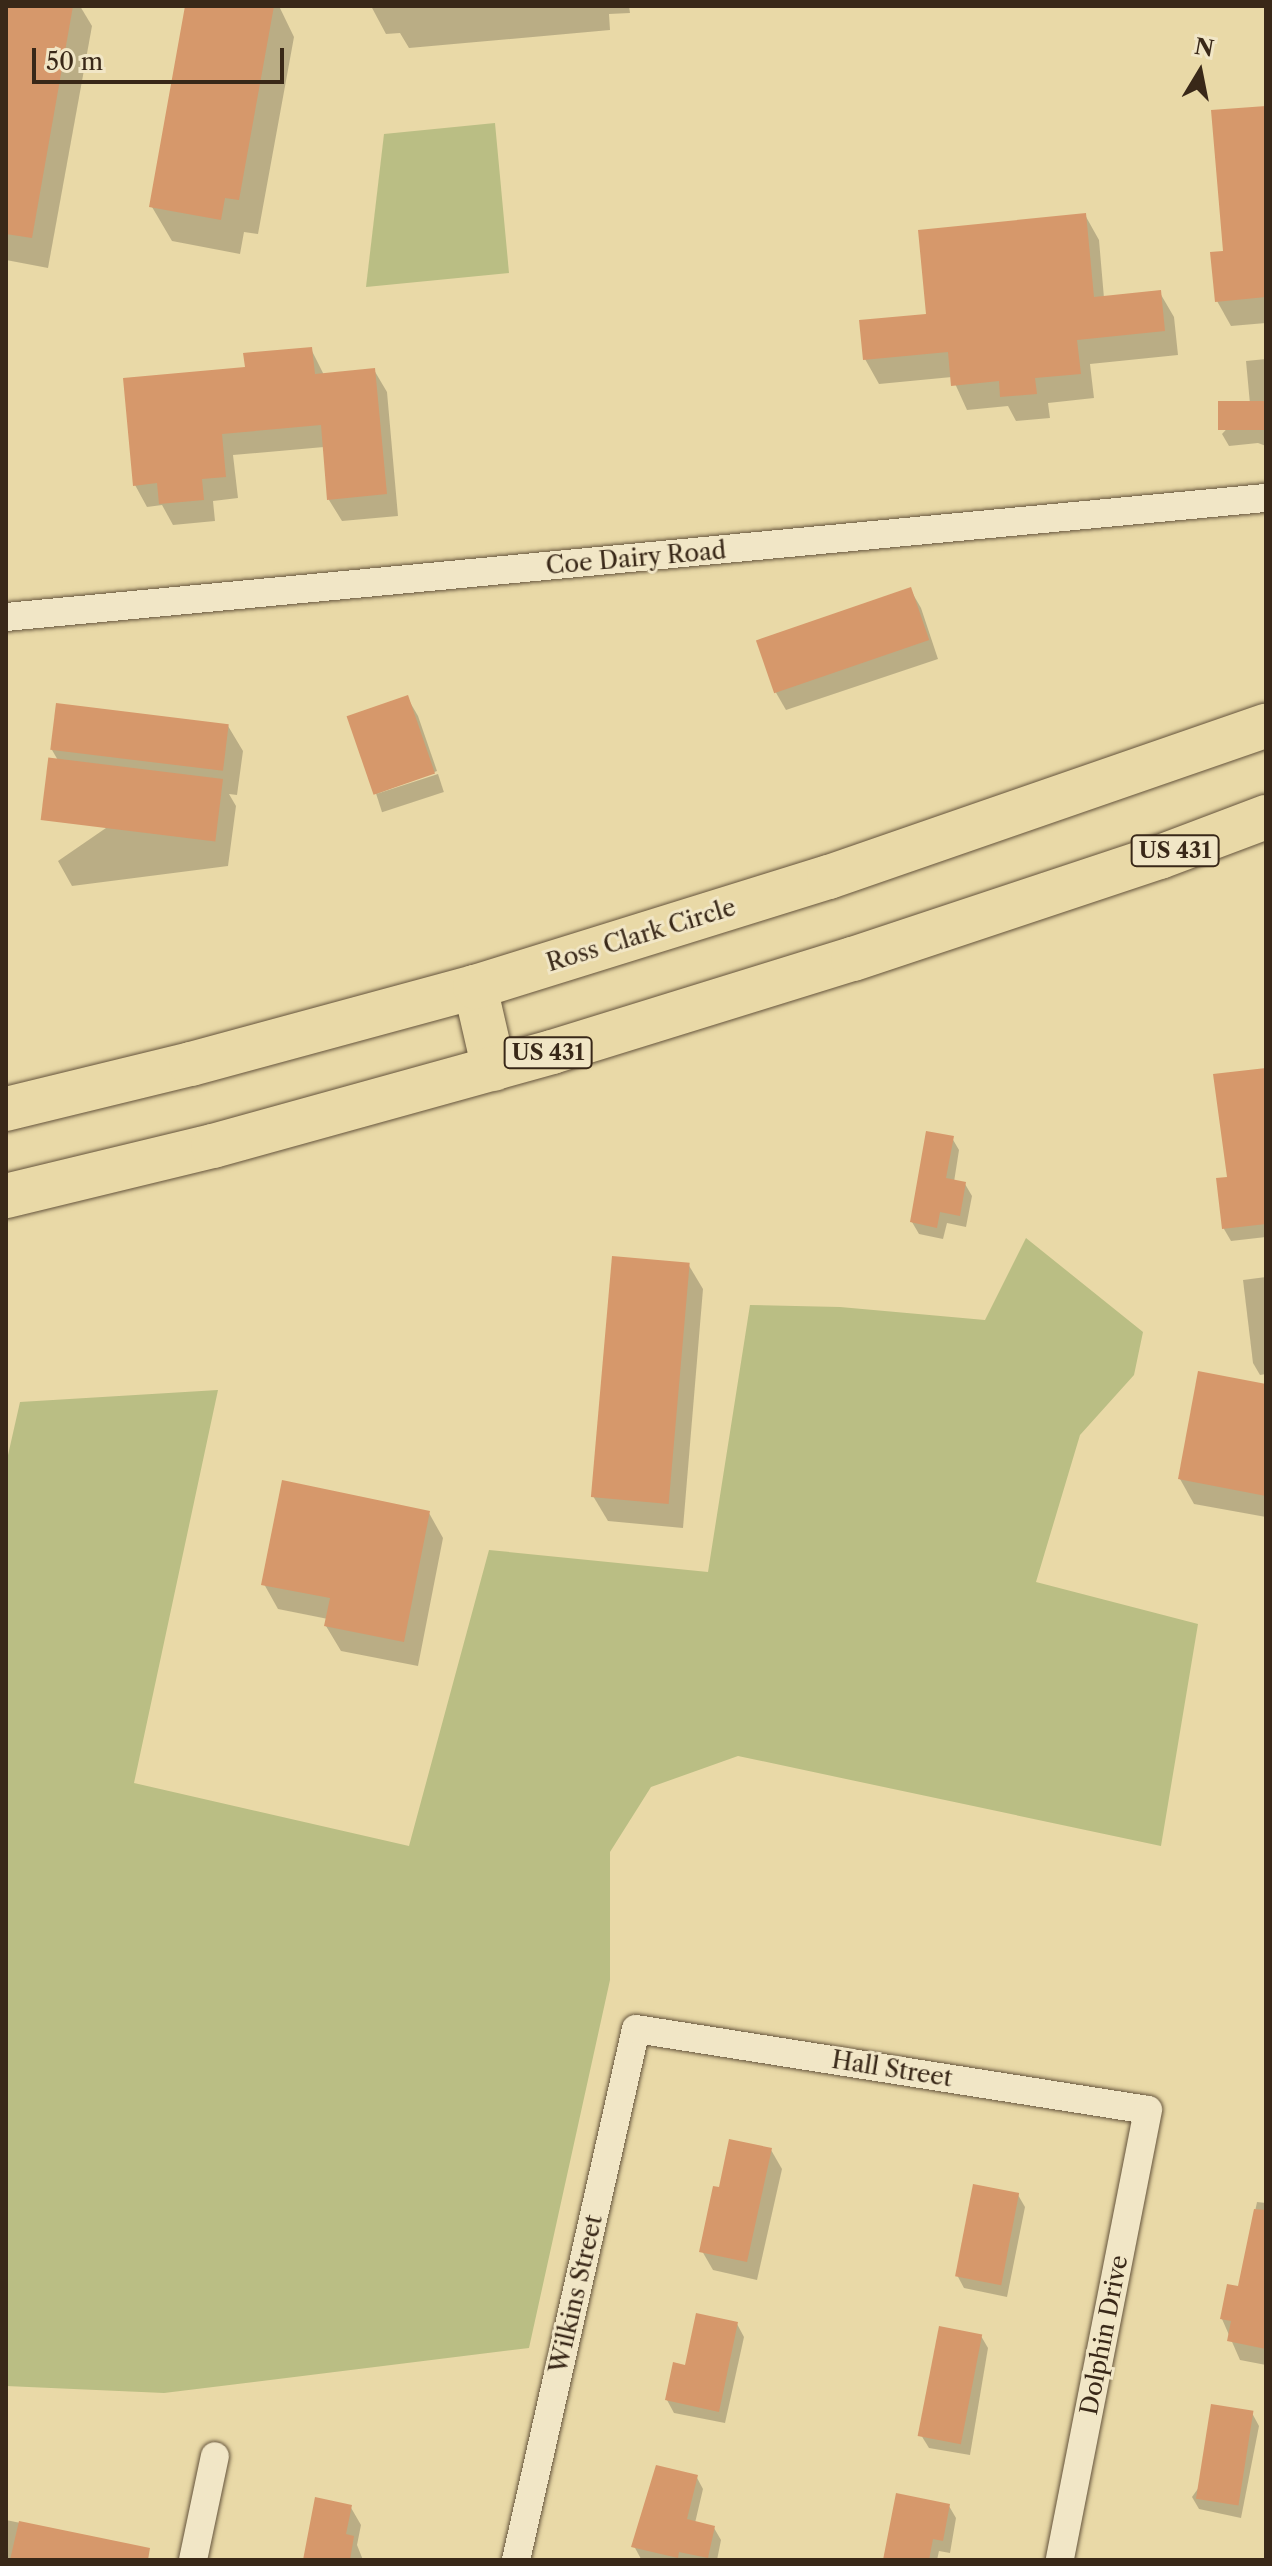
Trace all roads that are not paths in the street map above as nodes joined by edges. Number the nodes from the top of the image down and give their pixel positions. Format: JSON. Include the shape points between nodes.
{"nodes":[{"id":1,"x":1266,"y":498,"type":"edge"},
{"id":2,"x":6,"y":617,"type":"edge"},
{"id":3,"x":1266,"y":726,"type":"edge"},
{"id":4,"x":1266,"y":817,"type":"edge"},
{"id":5,"x":475,"y":987,"type":"junction"},
{"id":6,"x":494,"y":1069,"type":"junction"},
{"id":7,"x":6,"y":1109,"type":"edge"},
{"id":8,"x":6,"y":1196,"type":"edge"},
{"id":9,"x":636,"y":2029,"type":"joint"},
{"id":10,"x":1148,"y":2110,"type":"joint"},
{"id":11,"x":215,"y":2456,"type":"dead end"},
{"id":12,"x":193,"y":2560,"type":"edge"},
{"id":13,"x":516,"y":2560,"type":"edge"},
{"id":14,"x":1060,"y":2560,"type":"edge"}],
"edges":[{"from":1,"to":2,"type":"street","name":"Coe Dairy Road"},
{"from":3,"to":5,"type":"highway","name":"Ross Clark Circle","via":[[829,877]]},
{"from":4,"to":6,"type":"highway","number":"US 431","via":[[853,959]]},
{"from":5,"to":6,"type":"highway"},
{"from":5,"to":7,"type":"highway","name":"Ross Clark Circle"},
{"from":6,"to":8,"type":"highway","number":"US 431"},
{"from":9,"to":10,"type":"street","name":"Hall Street"},
{"from":9,"to":13,"type":"street","name":"Wilkins Street"},
{"from":10,"to":14,"type":"street","name":"Dolphin Drive"},
{"from":11,"to":12,"type":"street"}]}
